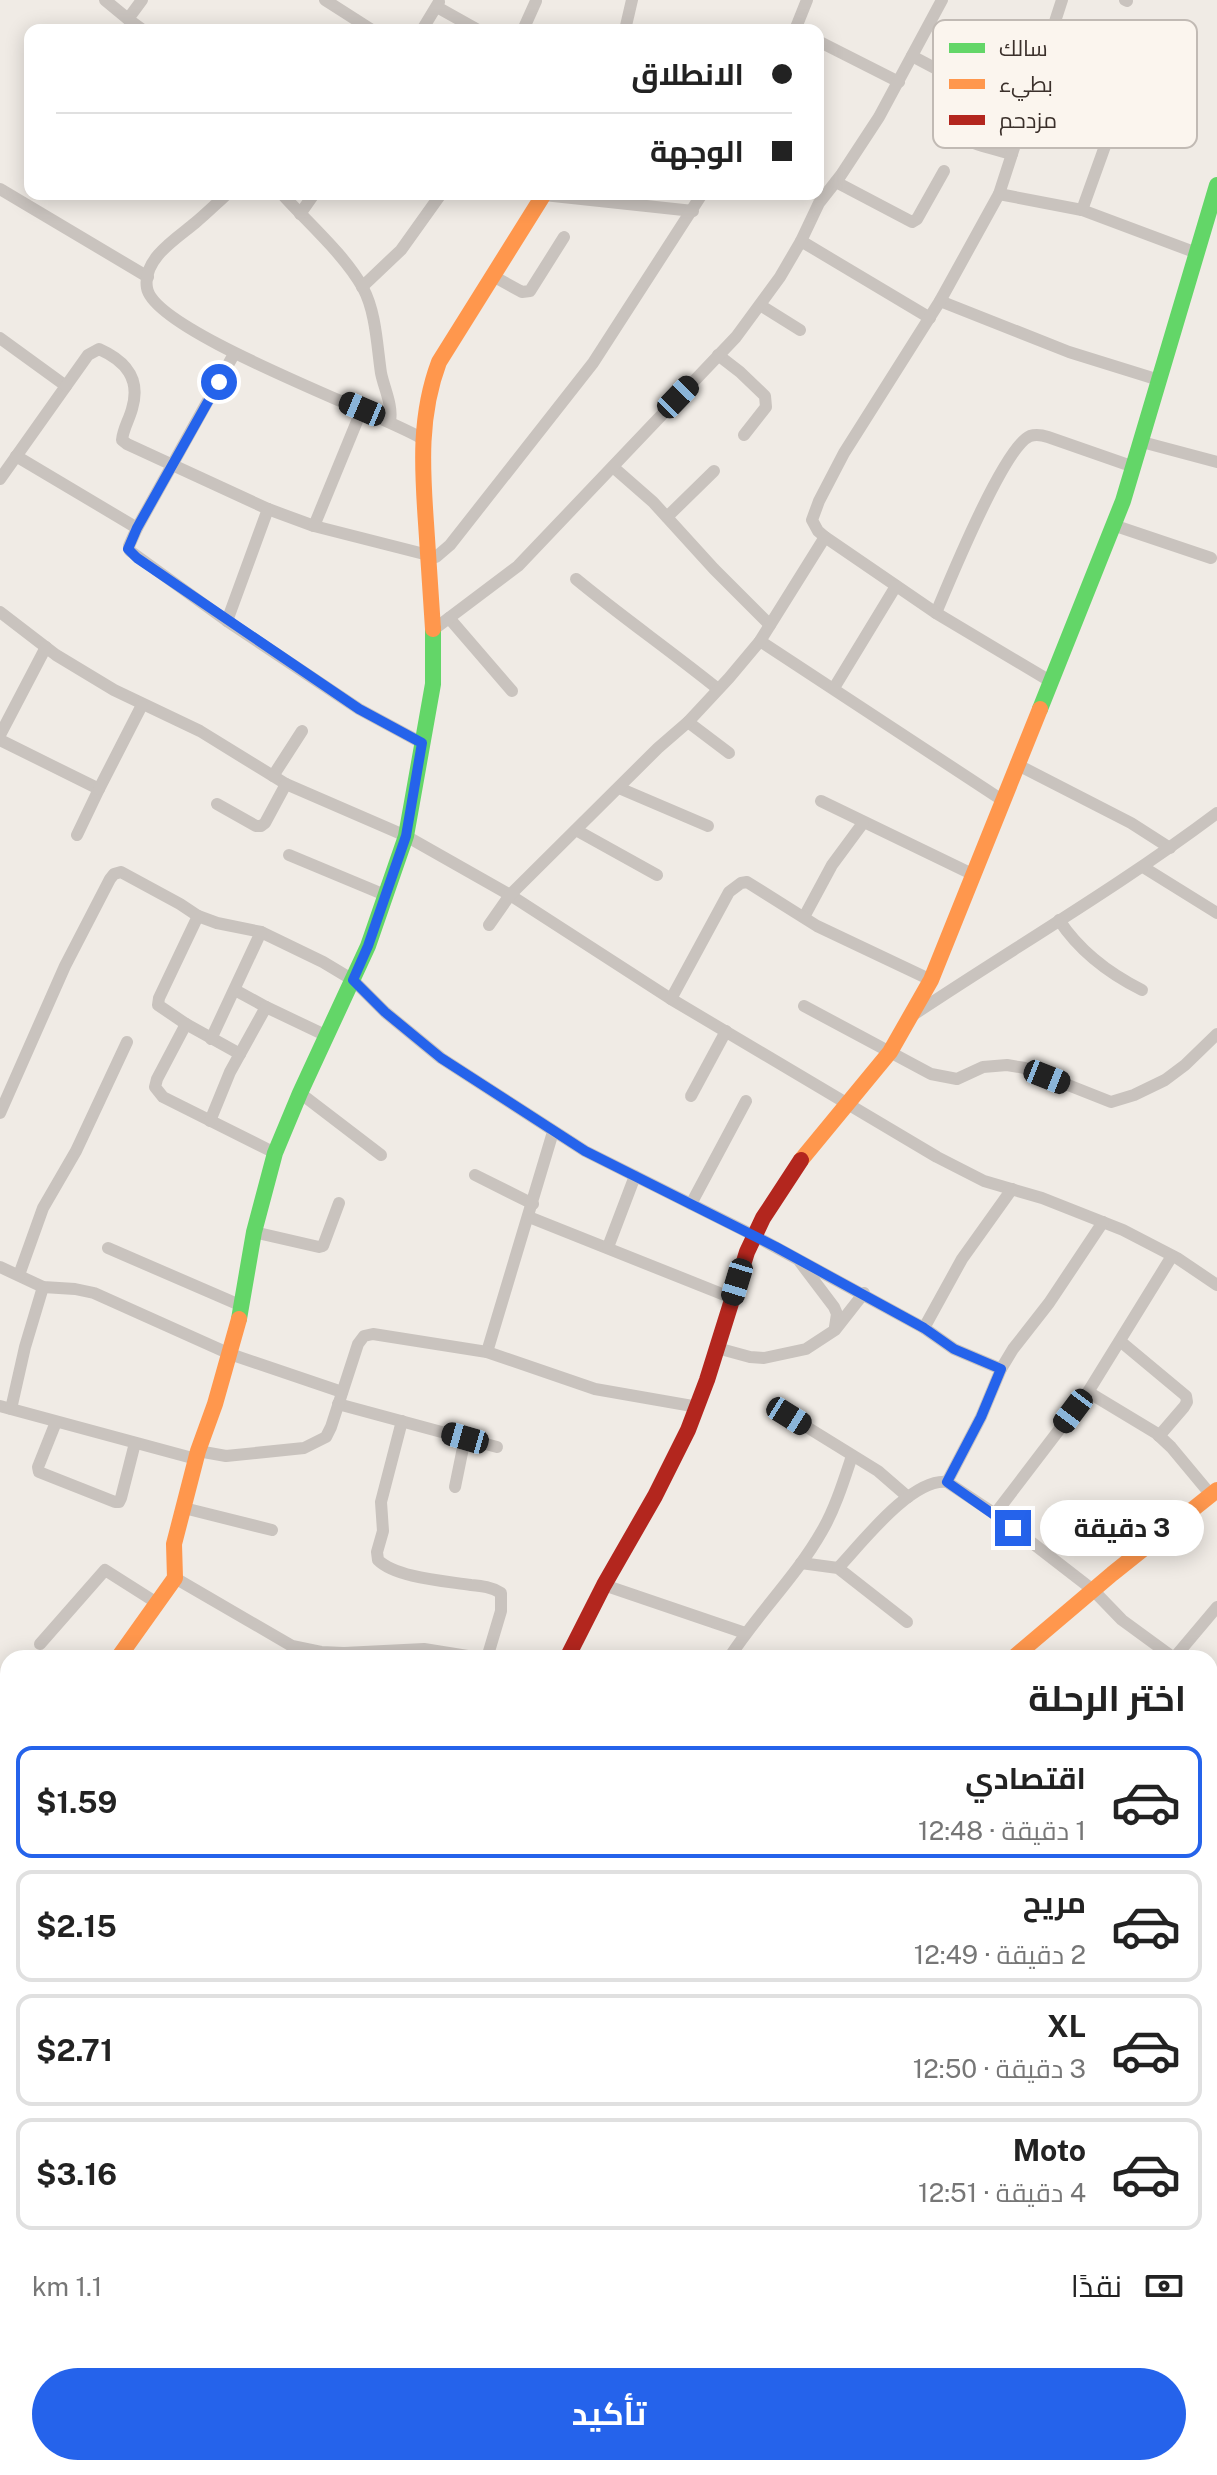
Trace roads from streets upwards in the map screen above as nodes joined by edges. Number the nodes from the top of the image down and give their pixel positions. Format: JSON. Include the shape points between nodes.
{"nodes":[{"id":1,"x":105,"y":0,"type":"edge"},
{"id":2,"x":142,"y":0,"type":"edge"},
{"id":3,"x":325,"y":0,"type":"edge"},
{"id":4,"x":632,"y":0,"type":"edge"},
{"id":5,"x":807,"y":0,"type":"edge"},
{"id":6,"x":942,"y":0,"type":"edge"},
{"id":7,"x":1062,"y":0,"type":"edge"},
{"id":8,"x":536,"y":1,"type":"edge"},
{"id":9,"x":438,"y":3,"type":"edge"},
{"id":10,"x":128,"y":19,"type":"junction"},
{"id":11,"x":1056,"y":20,"type":"edge"},
{"id":12,"x":135,"y":24,"type":"edge"},
{"id":13,"x":363,"y":24,"type":"edge"},
{"id":14,"x":426,"y":24,"type":"edge"},
{"id":15,"x":469,"y":24,"type":"edge"},
{"id":16,"x":526,"y":24,"type":"edge"},
{"id":17,"x":626,"y":24,"type":"edge"},
{"id":18,"x":797,"y":24,"type":"edge"},
{"id":19,"x":824,"y":44,"type":"edge"},
{"id":20,"x":912,"y":56,"type":"junction"},
{"id":21,"x":933,"y":67,"type":"edge"},
{"id":22,"x":899,"y":82,"type":"junction"},
{"id":23,"x":994,"y":148,"type":"edge"},
{"id":24,"x":1014,"y":148,"type":"edge"},
{"id":25,"x":1104,"y":148,"type":"edge"},
{"id":26,"x":1012,"y":154,"type":"junction"},
{"id":27,"x":944,"y":171,"type":"dead end"},
{"id":28,"x":836,"y":182,"type":"junction"},
{"id":29,"x":1217,"y":185,"type":"edge"},
{"id":30,"x":0,"y":189,"type":"edge"},
{"id":31,"x":999,"y":194,"type":"junction"},
{"id":32,"x":824,"y":197,"type":"edge"},
{"id":33,"x":220,"y":200,"type":"edge"},
{"id":34,"x":287,"y":200,"type":"edge"},
{"id":35,"x":310,"y":200,"type":"edge"},
{"id":36,"x":437,"y":200,"type":"edge"},
{"id":37,"x":540,"y":200,"type":"edge"},
{"id":38,"x":597,"y":200,"type":"edge"},
{"id":39,"x":699,"y":200,"type":"edge"},
{"id":40,"x":821,"y":200,"type":"edge"},
{"id":41,"x":1082,"y":210,"type":"junction"},
{"id":42,"x":693,"y":211,"type":"junction"},
{"id":43,"x":300,"y":214,"type":"junction"},
{"id":44,"x":564,"y":237,"type":"dead end"},
{"id":45,"x":801,"y":241,"type":"junction"},
{"id":46,"x":1197,"y":253,"type":"junction"},
{"id":47,"x":493,"y":276,"type":"junction"},
{"id":48,"x":148,"y":277,"type":"junction"},
{"id":49,"x":362,"y":287,"type":"junction"},
{"id":50,"x":940,"y":301,"type":"junction"},
{"id":51,"x":760,"y":305,"type":"junction"},
{"id":52,"x":930,"y":318,"type":"junction"},
{"id":53,"x":800,"y":330,"type":"dead end"},
{"id":54,"x":0,"y":338,"type":"edge"},
{"id":55,"x":234,"y":354,"type":"junction"},
{"id":56,"x":718,"y":355,"type":"junction"},
{"id":57,"x":1159,"y":380,"type":"junction"},
{"id":58,"x":66,"y":386,"type":"junction"},
{"id":59,"x":362,"y":409,"type":"junction"},
{"id":60,"x":390,"y":421,"type":"junction"},
{"id":61,"x":744,"y":435,"type":"dead end"},
{"id":62,"x":421,"y":438,"type":"junction"},
{"id":63,"x":1142,"y":442,"type":"junction"},
{"id":64,"x":16,"y":456,"type":"junction"},
{"id":65,"x":1217,"y":462,"type":"edge"},
{"id":66,"x":173,"y":466,"type":"junction"},
{"id":67,"x":613,"y":467,"type":"junction"},
{"id":68,"x":1134,"y":467,"type":"junction"},
{"id":69,"x":714,"y":471,"type":"dead end"},
{"id":70,"x":0,"y":479,"type":"edge"},
{"id":71,"x":268,"y":509,"type":"junction"},
{"id":72,"x":667,"y":517,"type":"junction"},
{"id":73,"x":1113,"y":525,"type":"junction"},
{"id":74,"x":314,"y":526,"type":"junction"},
{"id":75,"x":137,"y":528,"type":"junction"},
{"id":76,"x":825,"y":537,"type":"junction"},
{"id":77,"x":428,"y":556,"type":"junction"},
{"id":78,"x":1211,"y":558,"type":"dead end"},
{"id":79,"x":576,"y":579,"type":"dead end"},
{"id":80,"x":896,"y":586,"type":"junction"},
{"id":81,"x":0,"y":612,"type":"edge"},
{"id":82,"x":936,"y":613,"type":"junction"},
{"id":83,"x":449,"y":618,"type":"junction"},
{"id":84,"x":227,"y":621,"type":"junction"},
{"id":85,"x":770,"y":625,"type":"junction"},
{"id":86,"x":433,"y":630,"type":"junction"},
{"id":87,"x":760,"y":641,"type":"junction"},
{"id":88,"x":46,"y":647,"type":"junction"},
{"id":89,"x":1050,"y":681,"type":"junction"},
{"id":90,"x":834,"y":688,"type":"junction"},
{"id":91,"x":718,"y":689,"type":"junction"},
{"id":92,"x":512,"y":691,"type":"dead end"},
{"id":93,"x":142,"y":705,"type":"junction"},
{"id":94,"x":688,"y":722,"type":"junction"},
{"id":95,"x":302,"y":731,"type":"dead end"},
{"id":96,"x":0,"y":737,"type":"edge"},
{"id":97,"x":422,"y":743,"type":"junction"},
{"id":98,"x":729,"y":753,"type":"dead end"},
{"id":99,"x":1016,"y":764,"type":"junction"},
{"id":100,"x":273,"y":776,"type":"junction"},
{"id":101,"x":286,"y":784,"type":"junction"},
{"id":102,"x":619,"y":788,"type":"junction"},
{"id":103,"x":99,"y":789,"type":"junction"},
{"id":104,"x":1002,"y":800,"type":"junction"},
{"id":105,"x":821,"y":801,"type":"dead end"},
{"id":106,"x":217,"y":804,"type":"dead end"},
{"id":107,"x":1217,"y":813,"type":"edge"},
{"id":108,"x":863,"y":823,"type":"junction"},
{"id":109,"x":708,"y":826,"type":"dead end"},
{"id":110,"x":576,"y":830,"type":"junction"},
{"id":111,"x":77,"y":835,"type":"dead end"},
{"id":112,"x":406,"y":836,"type":"junction"},
{"id":113,"x":1170,"y":848,"type":"junction"},
{"id":114,"x":289,"y":855,"type":"dead end"},
{"id":115,"x":1143,"y":867,"type":"junction"},
{"id":116,"x":657,"y":875,"type":"dead end"},
{"id":117,"x":974,"y":875,"type":"junction"},
{"id":118,"x":385,"y":895,"type":"junction"},
{"id":119,"x":510,"y":895,"type":"junction"},
{"id":120,"x":1217,"y":913,"type":"edge"},
{"id":121,"x":198,"y":916,"type":"junction"},
{"id":122,"x":804,"y":917,"type":"junction"},
{"id":123,"x":1059,"y":920,"type":"junction"},
{"id":124,"x":489,"y":925,"type":"dead end"},
{"id":125,"x":261,"y":932,"type":"junction"},
{"id":126,"x":353,"y":980,"type":"junction"},
{"id":127,"x":931,"y":980,"type":"junction"},
{"id":128,"x":235,"y":990,"type":"junction"},
{"id":129,"x":1142,"y":990,"type":"dead end"},
{"id":130,"x":671,"y":999,"type":"junction"},
{"id":131,"x":804,"y":1006,"type":"dead end"},
{"id":132,"x":266,"y":1007,"type":"junction"},
{"id":133,"x":912,"y":1015,"type":"junction"},
{"id":134,"x":186,"y":1024,"type":"junction"},
{"id":135,"x":726,"y":1031,"type":"junction"},
{"id":136,"x":1217,"y":1034,"type":"edge"},
{"id":137,"x":327,"y":1036,"type":"junction"},
{"id":138,"x":211,"y":1039,"type":"junction"},
{"id":139,"x":127,"y":1042,"type":"dead end"},
{"id":140,"x":890,"y":1052,"type":"junction"},
{"id":141,"x":240,"y":1054,"type":"junction"},
{"id":142,"x":300,"y":1093,"type":"junction"},
{"id":143,"x":691,"y":1096,"type":"dead end"},
{"id":144,"x":746,"y":1101,"type":"dead end"},
{"id":145,"x":848,"y":1103,"type":"junction"},
{"id":146,"x":0,"y":1113,"type":"edge"},
{"id":147,"x":210,"y":1121,"type":"junction"},
{"id":148,"x":553,"y":1132,"type":"junction"},
{"id":149,"x":275,"y":1153,"type":"junction"},
{"id":150,"x":381,"y":1155,"type":"dead end"},
{"id":151,"x":475,"y":1175,"type":"dead end"},
{"id":152,"x":635,"y":1176,"type":"junction"},
{"id":153,"x":1012,"y":1189,"type":"junction"},
{"id":154,"x":339,"y":1203,"type":"dead end"},
{"id":155,"x":533,"y":1204,"type":"junction"},
{"id":156,"x":691,"y":1204,"type":"junction"},
{"id":157,"x":529,"y":1217,"type":"junction"},
{"id":158,"x":1103,"y":1222,"type":"junction"},
{"id":159,"x":254,"y":1232,"type":"junction"},
{"id":160,"x":755,"y":1236,"type":"junction"},
{"id":161,"x":608,"y":1247,"type":"junction"},
{"id":162,"x":108,"y":1248,"type":"dead end"},
{"id":163,"x":1172,"y":1256,"type":"junction"},
{"id":164,"x":798,"y":1258,"type":"junction"},
{"id":165,"x":0,"y":1267,"type":"edge"},
{"id":166,"x":19,"y":1275,"type":"junction"},
{"id":167,"x":1217,"y":1285,"type":"edge"},
{"id":168,"x":43,"y":1287,"type":"junction"},
{"id":169,"x":864,"y":1293,"type":"junction"},
{"id":170,"x":732,"y":1298,"type":"junction"},
{"id":171,"x":242,"y":1306,"type":"junction"},
{"id":172,"x":924,"y":1328,"type":"junction"},
{"id":173,"x":835,"y":1330,"type":"junction"},
{"id":174,"x":1120,"y":1341,"type":"junction"},
{"id":175,"x":717,"y":1348,"type":"junction"},
{"id":176,"x":487,"y":1352,"type":"junction"},
{"id":177,"x":230,"y":1354,"type":"junction"},
{"id":178,"x":1001,"y":1369,"type":"junction"},
{"id":179,"x":1088,"y":1392,"type":"junction"},
{"id":180,"x":340,"y":1398,"type":"junction"},
{"id":181,"x":698,"y":1407,"type":"junction"},
{"id":182,"x":6,"y":1408,"type":"edge"},
{"id":183,"x":789,"y":1416,"type":"dead end"},
{"id":184,"x":402,"y":1421,"type":"junction"},
{"id":185,"x":56,"y":1422,"type":"junction"},
{"id":186,"x":1159,"y":1436,"type":"junction"},
{"id":187,"x":465,"y":1438,"type":"junction"},
{"id":188,"x":135,"y":1443,"type":"junction"},
{"id":189,"x":497,"y":1447,"type":"dead end"},
{"id":190,"x":197,"y":1455,"type":"junction"},
{"id":191,"x":852,"y":1456,"type":"junction"},
{"id":192,"x":947,"y":1482,"type":"junction"},
{"id":193,"x":455,"y":1487,"type":"dead end"},
{"id":194,"x":1214,"y":1492,"type":"edge"},
{"id":195,"x":908,"y":1497,"type":"junction"},
{"id":196,"x":184,"y":1508,"type":"junction"},
{"id":197,"x":995,"y":1514,"type":"junction"},
{"id":198,"x":272,"y":1530,"type":"dead end"},
{"id":199,"x":801,"y":1563,"type":"junction"},
{"id":200,"x":838,"y":1568,"type":"junction"},
{"id":201,"x":175,"y":1578,"type":"junction"},
{"id":202,"x":604,"y":1585,"type":"junction"},
{"id":203,"x":1093,"y":1590,"type":"junction"},
{"id":204,"x":157,"y":1603,"type":"junction"},
{"id":205,"x":1217,"y":1607,"type":"edge"},
{"id":206,"x":907,"y":1622,"type":"dead end"},
{"id":207,"x":745,"y":1633,"type":"junction"},
{"id":208,"x":40,"y":1644,"type":"dead end"},
{"id":209,"x":124,"y":1650,"type":"edge"},
{"id":210,"x":291,"y":1650,"type":"edge"},
{"id":211,"x":404,"y":1650,"type":"edge"},
{"id":212,"x":430,"y":1650,"type":"edge"},
{"id":213,"x":489,"y":1650,"type":"edge"},
{"id":214,"x":571,"y":1650,"type":"edge"},
{"id":215,"x":734,"y":1650,"type":"edge"},
{"id":216,"x":1023,"y":1650,"type":"edge"},
{"id":217,"x":1163,"y":1650,"type":"edge"},
{"id":218,"x":1181,"y":1650,"type":"edge"}],
"edges":[{"from":1,"to":10,"type":"street"},
{"from":2,"to":10,"type":"street"},
{"from":3,"to":13,"type":"street"},
{"from":4,"to":17,"type":"street"},
{"from":5,"to":18,"type":"street"},
{"from":6,"to":20,"type":"street"},
{"from":7,"to":11,"type":"street"},
{"from":8,"to":16,"type":"street"},
{"from":9,"to":14,"type":"street"},
{"from":9,"to":15,"type":"street"},
{"from":10,"to":12,"type":"street"},
{"from":19,"to":22,"type":"street"},
{"from":20,"to":21,"type":"street"},
{"from":20,"to":22,"type":"street"},
{"from":22,"to":28,"type":"street"},
{"from":23,"to":26,"type":"street"},
{"from":24,"to":26,"type":"street"},
{"from":25,"to":41,"type":"street"},
{"from":26,"to":31,"type":"street"},
{"from":27,"to":28,"type":"street","via":[[912,222]]},
{"from":28,"to":32,"type":"street"},
{"from":29,"to":46,"type":"street"},
{"from":30,"to":48,"type":"street"},
{"from":31,"to":41,"type":"street"},
{"from":31,"to":50,"type":"street"},
{"from":33,"to":48,"type":"street","via":[[157,255]]},
{"from":34,"to":43,"type":"street"},
{"from":35,"to":43,"type":"street"},
{"from":36,"to":49,"type":"street","via":[[401,250]]},
{"from":37,"to":47,"type":"street"},
{"from":38,"to":42,"type":"street"},
{"from":39,"to":42,"type":"street"},
{"from":40,"to":45,"type":"street"},
{"from":41,"to":46,"type":"street"},
{"from":42,"to":77,"type":"street","via":[[552,418],[444,551]]},
{"from":43,"to":49,"type":"street"},
{"from":44,"to":47,"type":"street","via":[[530,291]]},
{"from":45,"to":51,"type":"street"},
{"from":45,"to":52,"type":"street"},
{"from":46,"to":57,"type":"street"},
{"from":47,"to":62,"type":"street","via":[[439,362]]},
{"from":48,"to":55,"type":"street","via":[[147,289],[159,306]]},
{"from":49,"to":60,"type":"street"},
{"from":50,"to":52,"type":"street"},
{"from":50,"to":57,"type":"street","via":[[1069,352]]},
{"from":51,"to":53,"type":"street"},
{"from":51,"to":56,"type":"street"},
{"from":52,"to":76,"type":"street","via":[[819,501],[812,520]]},
{"from":54,"to":58,"type":"street"},
{"from":55,"to":59,"type":"street"},
{"from":55,"to":66,"type":"street"},
{"from":56,"to":61,"type":"street","via":[[765,396],[766,407]]},
{"from":56,"to":67,"type":"street"},
{"from":57,"to":63,"type":"street"},
{"from":58,"to":64,"type":"street"},
{"from":58,"to":66,"type":"street","via":[[91,351],[109,353],[135,381],[122,440]]},
{"from":59,"to":60,"type":"street"},
{"from":59,"to":74,"type":"street"},
{"from":60,"to":62,"type":"street"},
{"from":62,"to":77,"type":"street"},
{"from":63,"to":65,"type":"street"},
{"from":63,"to":68,"type":"street"},
{"from":64,"to":70,"type":"street"},
{"from":64,"to":75,"type":"street"},
{"from":66,"to":71,"type":"street"},
{"from":66,"to":75,"type":"street"},
{"from":67,"to":72,"type":"street"},
{"from":67,"to":83,"type":"street","via":[[518,566]]},
{"from":68,"to":73,"type":"street"},
{"from":68,"to":82,"type":"street","via":[[1039,434],[1029,437],[981,509]]},
{"from":69,"to":72,"type":"street"},
{"from":71,"to":74,"type":"street"},
{"from":71,"to":84,"type":"street"},
{"from":72,"to":85,"type":"street"},
{"from":73,"to":78,"type":"street"},
{"from":73,"to":89,"type":"street"},
{"from":74,"to":77,"type":"street"},
{"from":75,"to":84,"type":"street","via":[[130,551]]},
{"from":76,"to":80,"type":"street"},
{"from":76,"to":85,"type":"street"},
{"from":77,"to":86,"type":"street"},
{"from":79,"to":91,"type":"street"},
{"from":80,"to":82,"type":"street"},
{"from":80,"to":90,"type":"street"},
{"from":81,"to":88,"type":"street"},
{"from":82,"to":89,"type":"street"},
{"from":83,"to":86,"type":"street"},
{"from":83,"to":92,"type":"street"},
{"from":84,"to":97,"type":"street","via":[[359,709]]},
{"from":85,"to":87,"type":"street"},
{"from":86,"to":97,"type":"street","via":[[433,684]]},
{"from":87,"to":90,"type":"street"},
{"from":87,"to":91,"type":"street"},
{"from":88,"to":93,"type":"street"},
{"from":88,"to":96,"type":"street"},
{"from":89,"to":99,"type":"street"},
{"from":90,"to":104,"type":"street"},
{"from":91,"to":94,"type":"street"},
{"from":93,"to":100,"type":"street","via":[[200,731]]},
{"from":93,"to":103,"type":"street"},
{"from":94,"to":98,"type":"street"},
{"from":94,"to":102,"type":"street"},
{"from":95,"to":100,"type":"street"},
{"from":96,"to":103,"type":"street"},
{"from":97,"to":112,"type":"street"},
{"from":99,"to":104,"type":"street"},
{"from":99,"to":113,"type":"street"},
{"from":100,"to":101,"type":"street"},
{"from":101,"to":106,"type":"street","via":[[261,826]]},
{"from":101,"to":112,"type":"street"},
{"from":102,"to":109,"type":"street"},
{"from":102,"to":110,"type":"street"},
{"from":103,"to":111,"type":"street"},
{"from":104,"to":117,"type":"street"},
{"from":105,"to":108,"type":"street"},
{"from":107,"to":113,"type":"street"},
{"from":108,"to":117,"type":"street"},
{"from":108,"to":122,"type":"street"},
{"from":110,"to":116,"type":"street"},
{"from":110,"to":119,"type":"street"},
{"from":112,"to":118,"type":"street"},
{"from":112,"to":119,"type":"street"},
{"from":113,"to":115,"type":"street"},
{"from":114,"to":118,"type":"street"},
{"from":115,"to":120,"type":"street"},
{"from":115,"to":123,"type":"street"},
{"from":117,"to":127,"type":"street"},
{"from":118,"to":126,"type":"street"},
{"from":119,"to":124,"type":"street"},
{"from":119,"to":130,"type":"street"},
{"from":121,"to":125,"type":"street"},
{"from":121,"to":134,"type":"street","via":[[158,1005]]},
{"from":121,"to":146,"type":"street","via":[[134,878],[114,874],[65,966]]},
{"from":122,"to":127,"type":"street"},
{"from":122,"to":130,"type":"street","via":[[741,883],[729,892]]},
{"from":123,"to":129,"type":"street","via":[[1099,964]]},
{"from":123,"to":133,"type":"street"},
{"from":125,"to":126,"type":"street"},
{"from":125,"to":128,"type":"street"},
{"from":126,"to":137,"type":"street"},
{"from":126,"to":148,"type":"street","via":[[441,1058]]},
{"from":127,"to":133,"type":"street"},
{"from":128,"to":132,"type":"street"},
{"from":128,"to":138,"type":"street"},
{"from":130,"to":135,"type":"street"},
{"from":131,"to":140,"type":"street"},
{"from":132,"to":137,"type":"street"},
{"from":132,"to":141,"type":"street"},
{"from":133,"to":140,"type":"street"},
{"from":134,"to":138,"type":"street"},
{"from":134,"to":147,"type":"street","via":[[155,1087],[163,1097]]},
{"from":135,"to":143,"type":"street"},
{"from":135,"to":145,"type":"street"},
{"from":136,"to":140,"type":"street","via":[[1165,1080],[1111,1102],[1025,1068],[983,1067],[952,1079],[922,1071]]},
{"from":137,"to":142,"type":"street"},
{"from":138,"to":141,"type":"street"},
{"from":139,"to":166,"type":"street","via":[[43,1208]]},
{"from":140,"to":145,"type":"street"},
{"from":141,"to":147,"type":"street"},
{"from":142,"to":149,"type":"street"},
{"from":142,"to":150,"type":"street"},
{"from":144,"to":156,"type":"street"},
{"from":145,"to":153,"type":"street","via":[[966,1173]]},
{"from":145,"to":160,"type":"street","via":[[784,1184]]},
{"from":147,"to":149,"type":"street"},
{"from":148,"to":152,"type":"street"},
{"from":148,"to":155,"type":"street"},
{"from":149,"to":159,"type":"street"},
{"from":151,"to":155,"type":"street"},
{"from":152,"to":156,"type":"street"},
{"from":152,"to":161,"type":"street"},
{"from":153,"to":158,"type":"street"},
{"from":153,"to":172,"type":"street","via":[[962,1259]]},
{"from":154,"to":159,"type":"street","via":[[323,1246]]},
{"from":155,"to":157,"type":"street"},
{"from":156,"to":160,"type":"street"},
{"from":157,"to":161,"type":"street"},
{"from":157,"to":176,"type":"street"},
{"from":158,"to":163,"type":"street"},
{"from":158,"to":178,"type":"street"},
{"from":159,"to":171,"type":"street"},
{"from":160,"to":164,"type":"street"},
{"from":160,"to":170,"type":"street"},
{"from":161,"to":170,"type":"street"},
{"from":162,"to":171,"type":"street"},
{"from":163,"to":167,"type":"street"},
{"from":163,"to":174,"type":"street"},
{"from":164,"to":169,"type":"street"},
{"from":164,"to":173,"type":"street","via":[[834,1307]]},
{"from":165,"to":166,"type":"street"},
{"from":166,"to":168,"type":"street"},
{"from":168,"to":177,"type":"street","via":[[94,1293]]},
{"from":168,"to":182,"type":"street"},
{"from":169,"to":172,"type":"street"},
{"from":169,"to":173,"type":"street"},
{"from":170,"to":175,"type":"street"},
{"from":171,"to":177,"type":"street"},
{"from":172,"to":178,"type":"street","via":[[954,1349]]},
{"from":173,"to":175,"type":"street","via":[[806,1349],[764,1358]]},
{"from":174,"to":179,"type":"street"},
{"from":174,"to":186,"type":"street","via":[[1186,1396],[1184,1407]]},
{"from":175,"to":181,"type":"street"},
{"from":176,"to":180,"type":"street","via":[[364,1336]]},
{"from":176,"to":181,"type":"street","via":[[595,1389]]},
{"from":177,"to":180,"type":"street"},
{"from":177,"to":190,"type":"street"},
{"from":178,"to":192,"type":"street"},
{"from":179,"to":186,"type":"street"},
{"from":179,"to":197,"type":"street"},
{"from":180,"to":184,"type":"street"},
{"from":180,"to":190,"type":"street","via":[[326,1437],[304,1448]]},
{"from":181,"to":202,"type":"street"},
{"from":182,"to":185,"type":"street"},
{"from":183,"to":191,"type":"street"},
{"from":184,"to":187,"type":"street"},
{"from":184,"to":213,"type":"street","via":[[381,1502],[378,1560],[396,1570],[501,1593]]},
{"from":185,"to":188,"type":"street"},
{"from":185,"to":188,"type":"street","via":[[39,1472],[115,1502],[121,1498]]},
{"from":186,"to":194,"type":"street"},
{"from":187,"to":189,"type":"street"},
{"from":187,"to":193,"type":"street"},
{"from":188,"to":190,"type":"street"},
{"from":190,"to":196,"type":"street"},
{"from":191,"to":195,"type":"street"},
{"from":191,"to":199,"type":"street","via":[[822,1531]]},
{"from":192,"to":195,"type":"street"},
{"from":192,"to":197,"type":"street"},
{"from":194,"to":203,"type":"street"},
{"from":195,"to":200,"type":"street"},
{"from":196,"to":198,"type":"street"},
{"from":196,"to":201,"type":"street","via":[[174,1544]]},
{"from":197,"to":203,"type":"street"},
{"from":199,"to":200,"type":"street"},
{"from":199,"to":207,"type":"street"},
{"from":200,"to":206,"type":"street"},
{"from":201,"to":204,"type":"street"},
{"from":201,"to":210,"type":"street"},
{"from":202,"to":207,"type":"street"},
{"from":202,"to":214,"type":"street"},
{"from":203,"to":216,"type":"street"},
{"from":203,"to":217,"type":"street"},
{"from":204,"to":208,"type":"street","via":[[105,1570]]},
{"from":204,"to":209,"type":"street"},
{"from":205,"to":218,"type":"street"},
{"from":207,"to":215,"type":"street"},
{"from":211,"to":212,"type":"street"}]}
